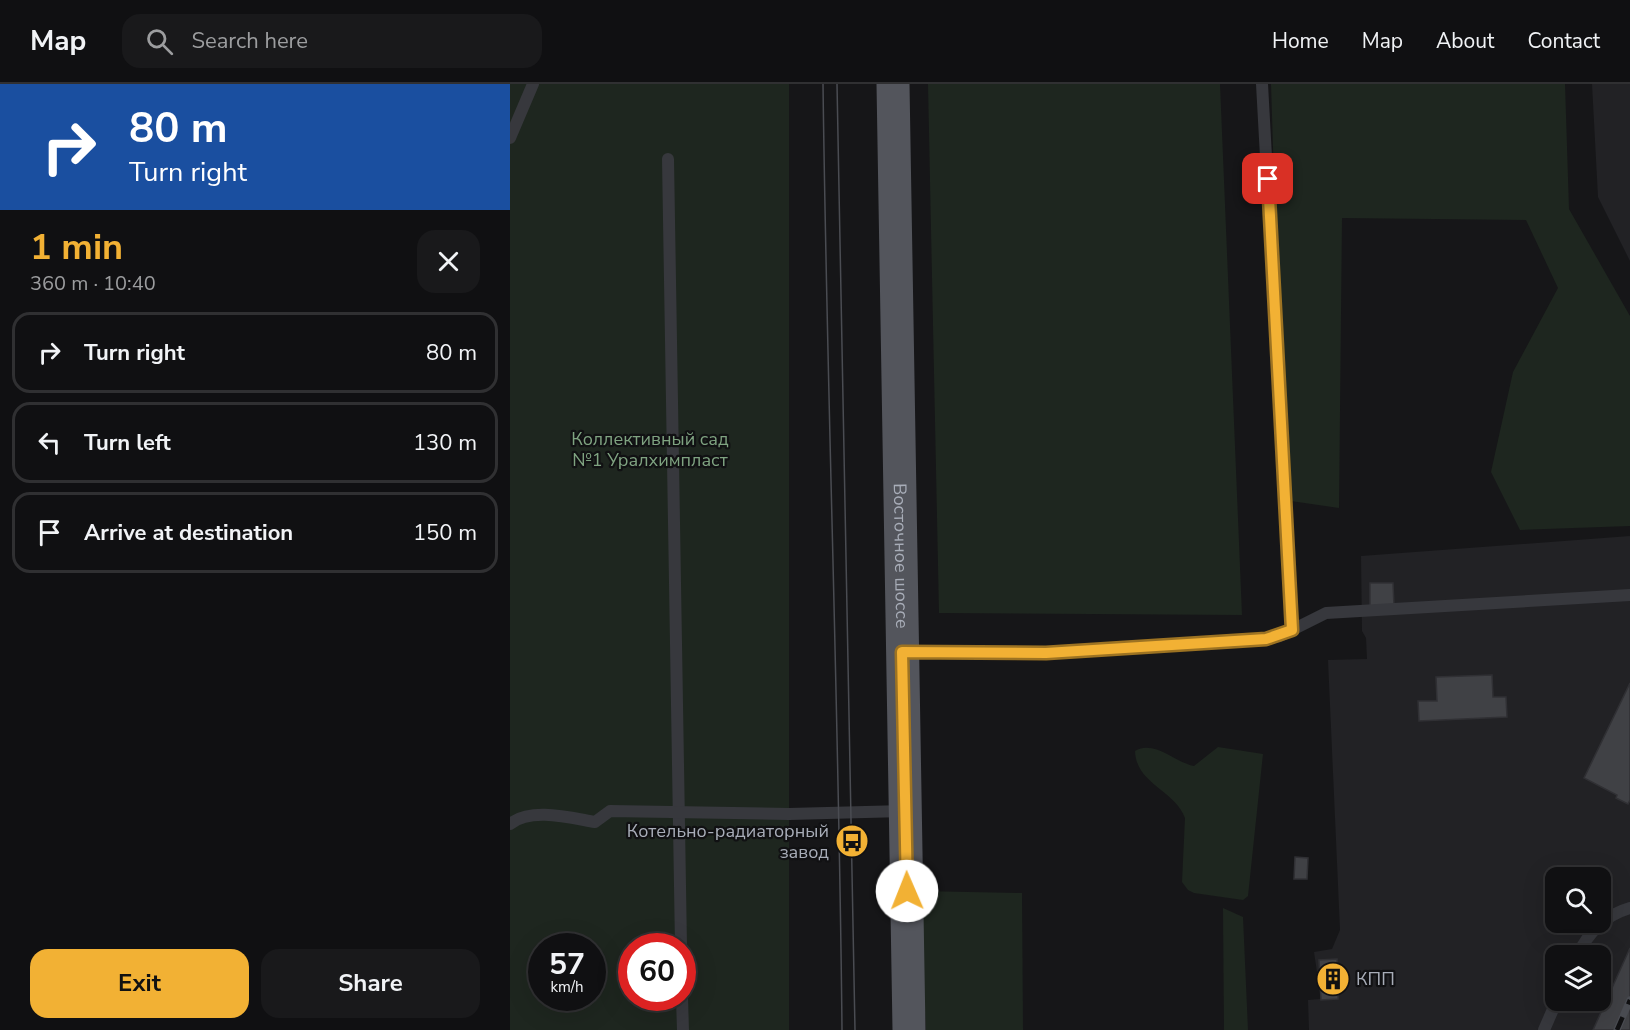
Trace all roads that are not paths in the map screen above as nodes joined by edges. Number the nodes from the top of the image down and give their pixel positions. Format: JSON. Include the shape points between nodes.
{"nodes":[{"id":1,"x":533,"y":84,"type":"edge"},
{"id":2,"x":893,"y":84,"type":"edge"},
{"id":3,"x":1262,"y":84,"type":"edge"},
{"id":4,"x":510,"y":138,"type":"edge"},
{"id":5,"x":668,"y":159,"type":"dead end"},
{"id":6,"x":1630,"y":595,"type":"edge"},
{"id":7,"x":1292,"y":630,"type":"junction"},
{"id":8,"x":902,"y":652,"type":"junction"},
{"id":9,"x":906,"y":811,"type":"junction"},
{"id":10,"x":678,"y":813,"type":"junction"},
{"id":11,"x":510,"y":824,"type":"edge"},
{"id":12,"x":1630,"y":908,"type":"edge"},
{"id":13,"x":681,"y":933,"type":"edge"},
{"id":14,"x":1584,"y":945,"type":"edge"},
{"id":15,"x":682,"y":1011,"type":"edge"},
{"id":16,"x":1552,"y":1011,"type":"edge"},
{"id":17,"x":682,"y":1030,"type":"edge"},
{"id":18,"x":909,"y":1030,"type":"edge"},
{"id":19,"x":1544,"y":1030,"type":"edge"}],
"edges":[{"from":1,"to":4,"type":"lane"},
{"from":2,"to":8,"type":"main road","name":"Восточное шоссе"},
{"from":3,"to":7,"type":"lane"},
{"from":5,"to":10,"type":"lane"},
{"from":6,"to":7,"type":"lane","via":[[1326,614]]},
{"from":7,"to":8,"type":"lane","via":[[1266,639],[1046,653]]},
{"from":8,"to":9,"type":"main road","name":"Восточное шоссе"},
{"from":9,"to":10,"type":"lane"},
{"from":9,"to":18,"type":"main road","name":"Восточное шоссе"},
{"from":10,"to":11,"type":"lane","via":[[610,811],[595,822],[544,814]]},
{"from":10,"to":13,"type":"lane"},
{"from":12,"to":14,"type":"lane","via":[[1603,921]]},
{"from":15,"to":17,"type":"lane"},
{"from":16,"to":19,"type":"lane"}]}
